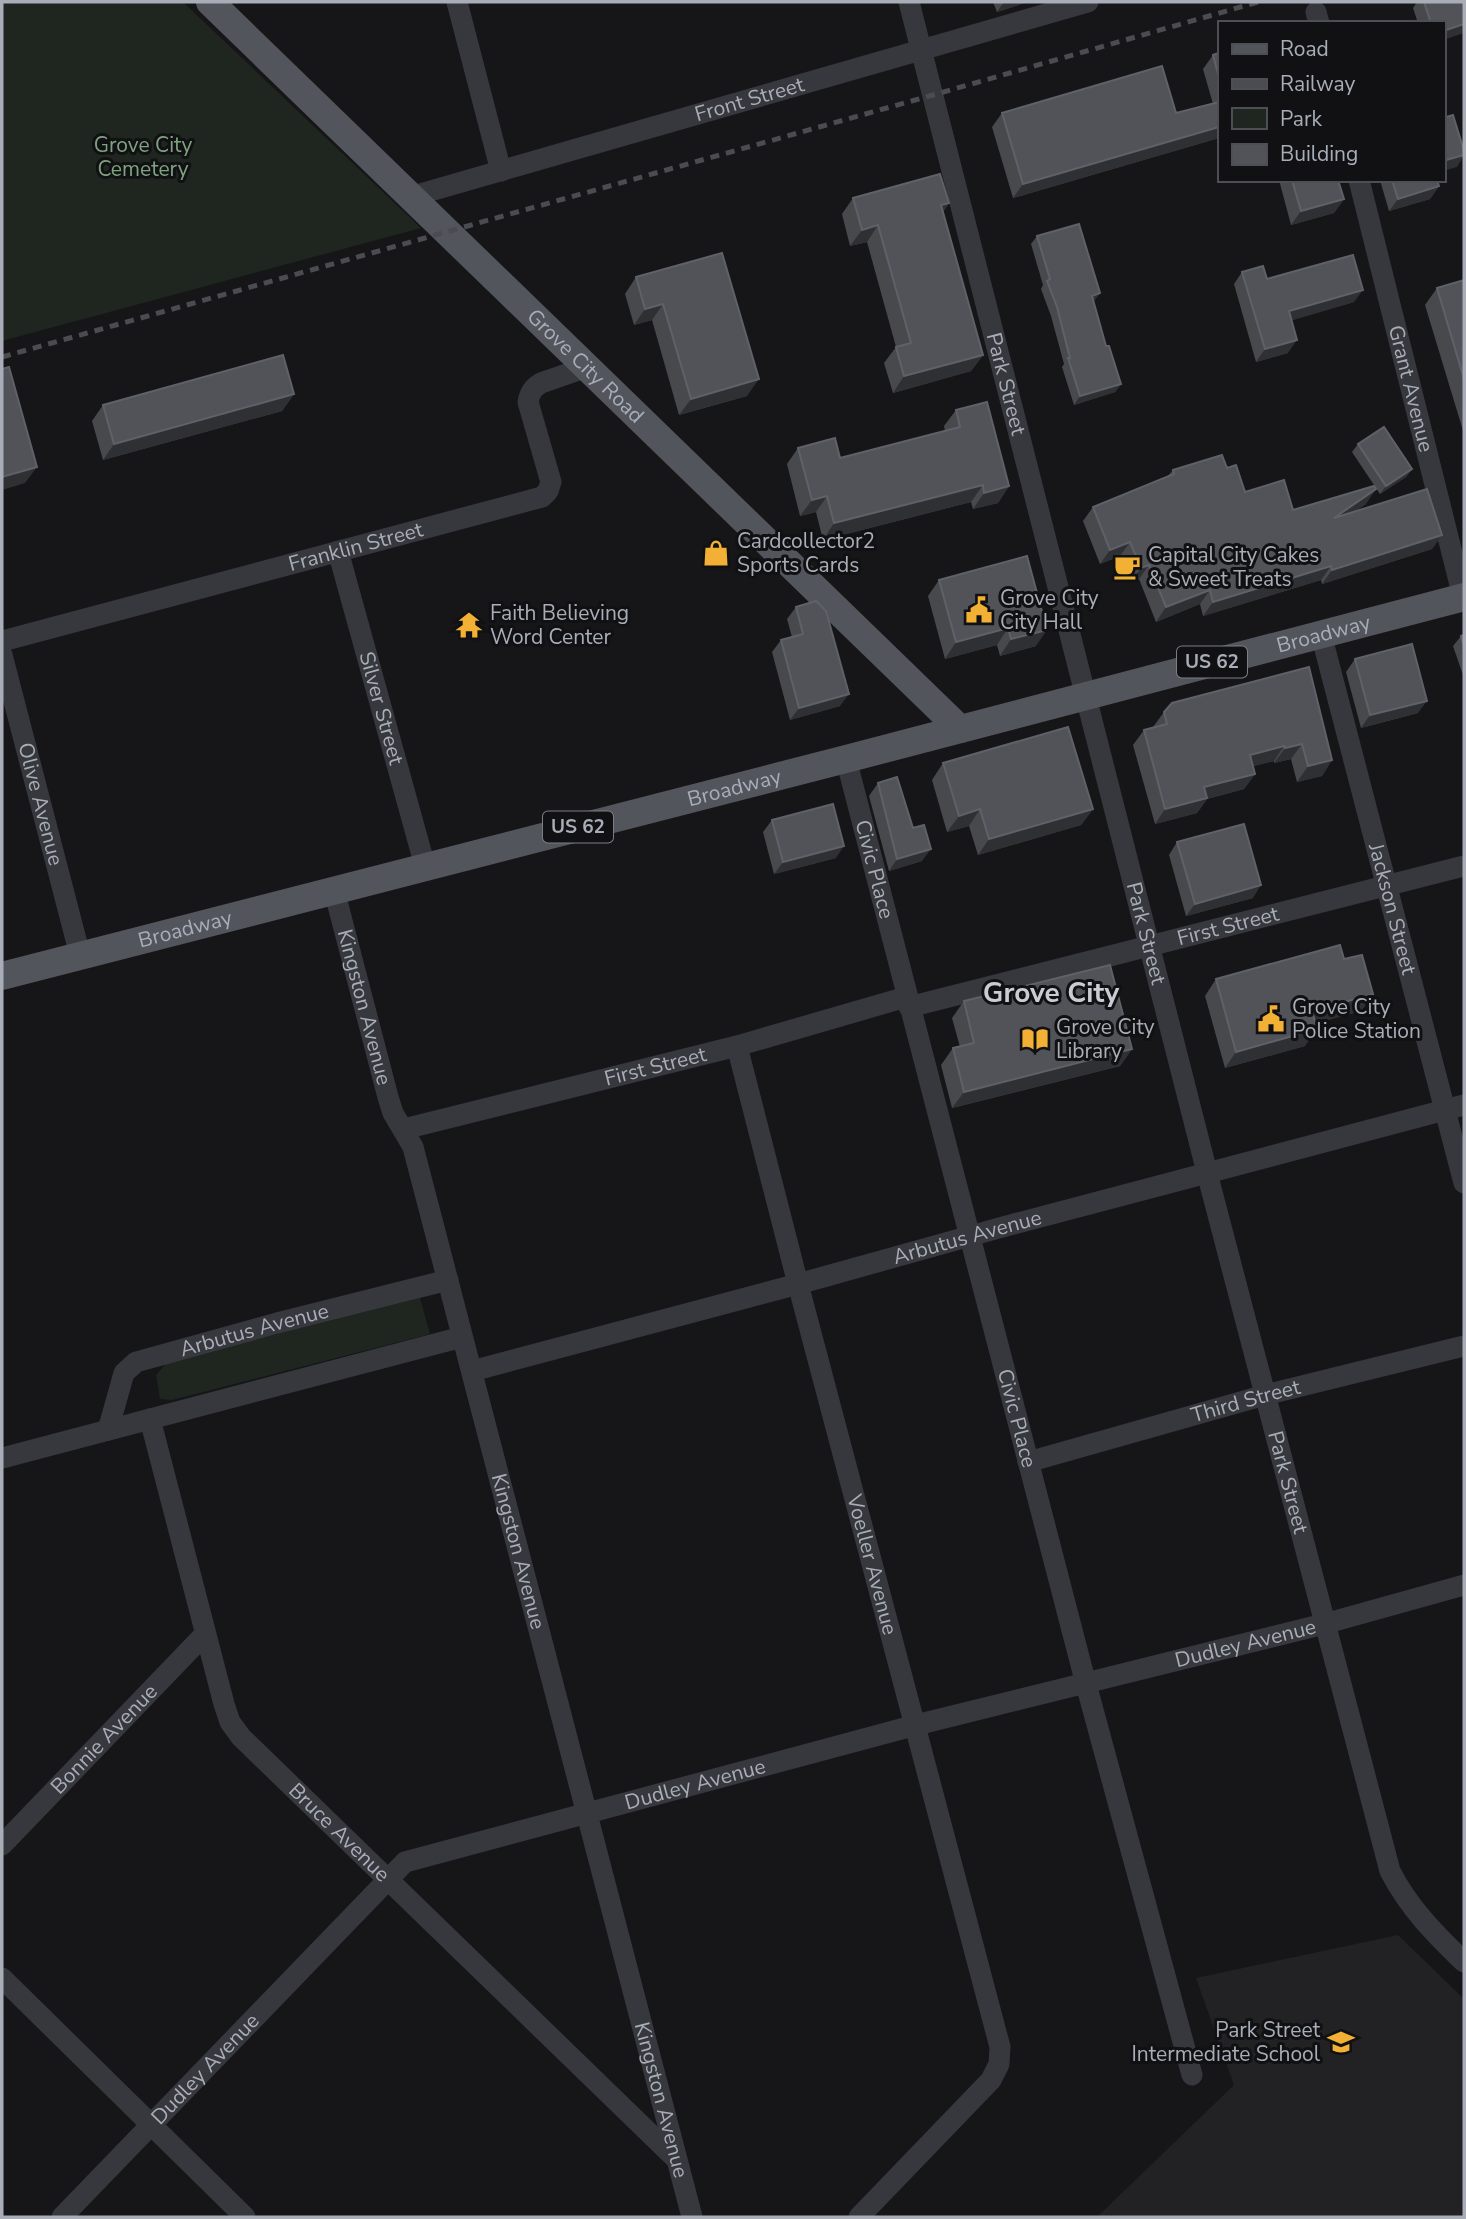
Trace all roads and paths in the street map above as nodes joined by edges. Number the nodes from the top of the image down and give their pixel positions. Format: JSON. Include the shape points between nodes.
{"nodes":[{"id":1,"x":211,"y":2,"type":"edge"},
{"id":2,"x":457,"y":2,"type":"edge"},
{"id":3,"x":909,"y":2,"type":"edge"},
{"id":4,"x":1088,"y":2,"type":"edge"},
{"id":5,"x":921,"y":50,"type":"junction"},
{"id":6,"x":502,"y":171,"type":"junction"},
{"id":7,"x":1360,"y":182,"type":"edge"},
{"id":8,"x":413,"y":197,"type":"junction"},
{"id":9,"x":587,"y":367,"type":"junction"},
{"id":10,"x":338,"y":551,"type":"junction"},
{"id":11,"x":1464,"y":597,"type":"edge"},
{"id":12,"x":1321,"y":634,"type":"junction"},
{"id":13,"x":2,"y":641,"type":"edge"},
{"id":14,"x":2,"y":655,"type":"edge"},
{"id":15,"x":1086,"y":695,"type":"junction"},
{"id":16,"x":960,"y":729,"type":"junction"},
{"id":17,"x":846,"y":759,"type":"junction"},
{"id":18,"x":425,"y":866,"type":"junction"},
{"id":19,"x":1464,"y":866,"type":"edge"},
{"id":20,"x":1387,"y":886,"type":"junction"},
{"id":21,"x":334,"y":890,"type":"junction"},
{"id":22,"x":1150,"y":947,"type":"junction"},
{"id":23,"x":80,"y":955,"type":"junction"},
{"id":24,"x":2,"y":976,"type":"edge"},
{"id":25,"x":908,"y":1002,"type":"junction"},
{"id":26,"x":737,"y":1046,"type":"junction"},
{"id":27,"x":1455,"y":1108,"type":"edge"},
{"id":28,"x":404,"y":1129,"type":"junction"},
{"id":29,"x":1207,"y":1172,"type":"junction"},
{"id":30,"x":1464,"y":1183,"type":"edge"},
{"id":31,"x":970,"y":1236,"type":"junction"},
{"id":32,"x":448,"y":1280,"type":"junction"},
{"id":33,"x":798,"y":1284,"type":"junction"},
{"id":34,"x":462,"y":1337,"type":"junction"},
{"id":35,"x":1464,"y":1346,"type":"edge"},
{"id":36,"x":472,"y":1371,"type":"junction"},
{"id":37,"x":1265,"y":1395,"type":"junction"},
{"id":38,"x":150,"y":1419,"type":"junction"},
{"id":39,"x":108,"y":1430,"type":"junction"},
{"id":40,"x":2,"y":1458,"type":"edge"},
{"id":41,"x":1028,"y":1462,"type":"junction"},
{"id":42,"x":1464,"y":1585,"type":"edge"},
{"id":43,"x":1324,"y":1624,"type":"junction"},
{"id":44,"x":205,"y":1634,"type":"junction"},
{"id":45,"x":1086,"y":1684,"type":"junction"},
{"id":46,"x":916,"y":1725,"type":"junction"},
{"id":47,"x":586,"y":1815,"type":"junction"},
{"id":48,"x":2,"y":1845,"type":"edge"},
{"id":49,"x":389,"y":1879,"type":"junction"},
{"id":50,"x":1464,"y":1962,"type":"edge"},
{"id":51,"x":2,"y":1978,"type":"edge"},
{"id":52,"x":1192,"y":2075,"type":"dead end"},
{"id":53,"x":152,"y":2125,"type":"junction"},
{"id":54,"x":676,"y":2158,"type":"junction"},
{"id":55,"x":62,"y":2217,"type":"edge"},
{"id":56,"x":245,"y":2217,"type":"edge"},
{"id":57,"x":692,"y":2217,"type":"edge"},
{"id":58,"x":859,"y":2217,"type":"edge"}],
"edges":[{"from":1,"to":8,"type":"main road","name":"Grove City Road"},
{"from":2,"to":6,"type":"street"},
{"from":3,"to":5,"type":"street","name":"Park Street"},
{"from":4,"to":5,"type":"street","name":"Front Street"},
{"from":5,"to":6,"type":"street","name":"Front Street"},
{"from":5,"to":15,"type":"street","name":"Park Street"},
{"from":6,"to":8,"type":"street","name":"Front Street"},
{"from":7,"to":11,"type":"street","name":"Grant Avenue"},
{"from":8,"to":9,"type":"main road","name":"Grove City Road"},
{"from":9,"to":10,"type":"street","name":"Franklin Street","via":[[541,383],[529,394],[551,482],[542,497]]},
{"from":9,"to":16,"type":"main road","name":"Grove City Road"},
{"from":10,"to":13,"type":"street","name":"Franklin Street"},
{"from":10,"to":18,"type":"street","name":"Silver Street"},
{"from":11,"to":12,"type":"main road","name":"Broadway","number":"US 62"},
{"from":12,"to":15,"type":"main road","name":"Broadway","number":"US 62"},
{"from":12,"to":20,"type":"street","name":"Jackson Street"},
{"from":14,"to":23,"type":"street","name":"Olive Avenue"},
{"from":15,"to":16,"type":"main road","name":"Broadway","number":"US 62"},
{"from":15,"to":22,"type":"street","name":"Park Street"},
{"from":16,"to":17,"type":"main road","name":"Broadway","number":"US 62"},
{"from":17,"to":18,"type":"main road","name":"Broadway","number":"US 62"},
{"from":17,"to":25,"type":"street","name":"Civic Place"},
{"from":18,"to":21,"type":"main road","name":"Broadway","number":"US 62"},
{"from":19,"to":20,"type":"street","name":"First Street"},
{"from":20,"to":22,"type":"street","name":"First Street"},
{"from":20,"to":27,"type":"street","name":"Jackson Street"},
{"from":21,"to":23,"type":"main road","name":"Broadway","number":"US 62"},
{"from":21,"to":28,"type":"street","name":"Kingston Avenue","via":[[388,1097]]},
{"from":22,"to":25,"type":"street","name":"First Street"},
{"from":22,"to":29,"type":"street","name":"Park Street"},
{"from":23,"to":24,"type":"main road","name":"Broadway","number":"US 62"},
{"from":25,"to":26,"type":"street","name":"First Street"},
{"from":25,"to":31,"type":"street","name":"Civic Place"},
{"from":26,"to":28,"type":"street","name":"First Street"},
{"from":26,"to":33,"type":"street","name":"Voeller Avenue"},
{"from":27,"to":29,"type":"street","name":"Arbutus Avenue"},
{"from":27,"to":30,"type":"street","name":"Jackson Street"},
{"from":28,"to":32,"type":"street","name":"Kingston Avenue","via":[[413,1147]]},
{"from":29,"to":31,"type":"street","name":"Arbutus Avenue"},
{"from":29,"to":37,"type":"street","name":"Park Street"},
{"from":31,"to":33,"type":"street","name":"Arbutus Avenue"},
{"from":31,"to":41,"type":"street","name":"Civic Place"},
{"from":32,"to":34,"type":"street","name":"Kingston Avenue"},
{"from":32,"to":39,"type":"street","name":"Arbutus Avenue","via":[[136,1362],[124,1373]]},
{"from":33,"to":36,"type":"street","name":"Arbutus Avenue"},
{"from":33,"to":46,"type":"street","name":"Voeller Avenue"},
{"from":34,"to":36,"type":"street","name":"Kingston Avenue"},
{"from":34,"to":38,"type":"street"},
{"from":35,"to":37,"type":"street","name":"Third Street"},
{"from":36,"to":47,"type":"street","name":"Kingston Avenue"},
{"from":37,"to":41,"type":"street","name":"Third Street"},
{"from":37,"to":43,"type":"street","name":"Park Street"},
{"from":38,"to":39,"type":"street"},
{"from":38,"to":44,"type":"street","name":"Bruce Avenue"},
{"from":39,"to":40,"type":"street"},
{"from":41,"to":45,"type":"street","name":"Civic Place"},
{"from":42,"to":43,"type":"street","name":"Dudley Avenue"},
{"from":43,"to":45,"type":"street","name":"Dudley Avenue"},
{"from":43,"to":50,"type":"street","name":"Park Street","via":[[1390,1871],[1413,1910]]},
{"from":44,"to":48,"type":"street","name":"Bonnie Avenue"},
{"from":44,"to":49,"type":"street","name":"Bruce Avenue","via":[[224,1704],[241,1737]]},
{"from":45,"to":46,"type":"street","name":"Dudley Avenue"},
{"from":45,"to":52,"type":"street","name":"Civic Place"},
{"from":46,"to":47,"type":"street","name":"Dudley Avenue"},
{"from":46,"to":58,"type":"street","name":"Voeller Avenue","via":[[1000,2047],[999,2064],[991,2080]]},
{"from":47,"to":49,"type":"street","name":"Dudley Avenue","via":[[405,1862]]},
{"from":47,"to":54,"type":"street","name":"Kingston Avenue"},
{"from":49,"to":53,"type":"street","name":"Dudley Avenue"},
{"from":49,"to":54,"type":"street","name":"Bruce Avenue"},
{"from":51,"to":53,"type":"street"},
{"from":53,"to":55,"type":"street","name":"Dudley Avenue"},
{"from":53,"to":56,"type":"street"},
{"from":54,"to":57,"type":"street","name":"Kingston Avenue"}]}
